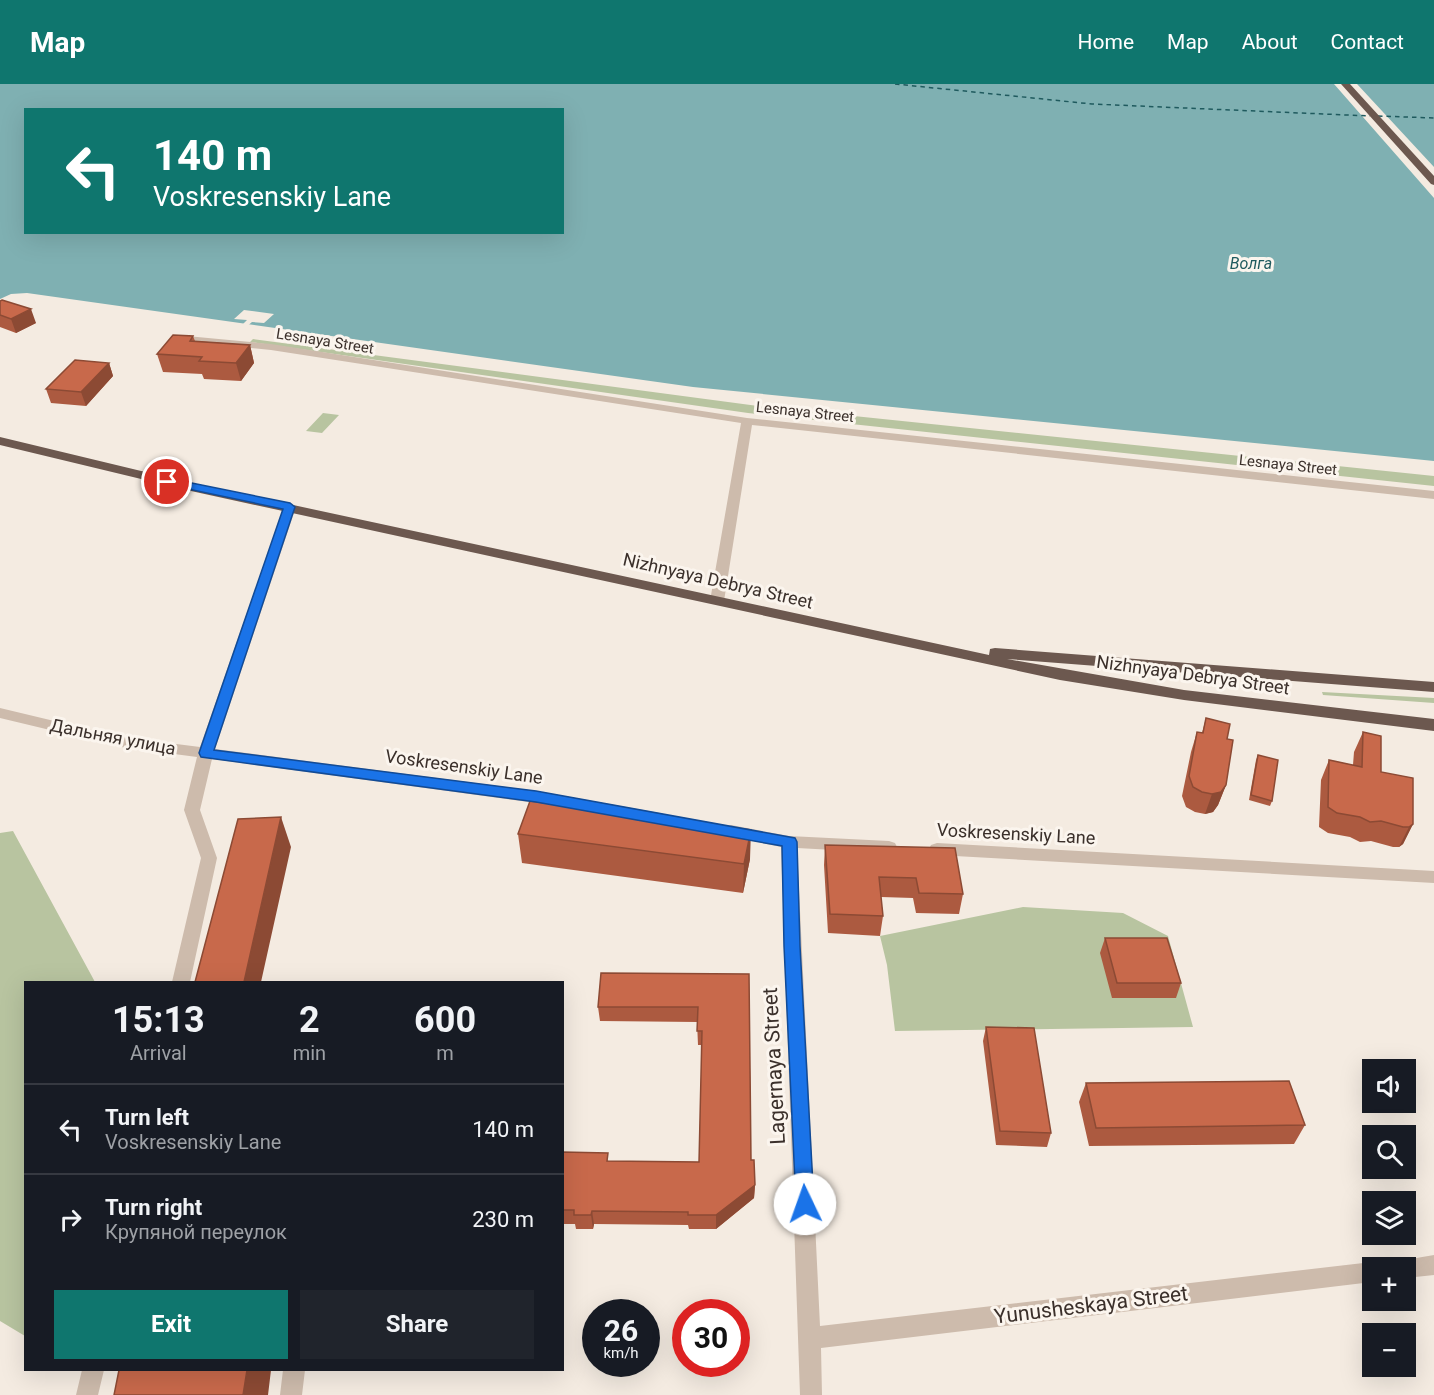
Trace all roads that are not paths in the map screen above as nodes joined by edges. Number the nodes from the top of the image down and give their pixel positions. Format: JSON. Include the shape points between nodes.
{"nodes":[{"id":1,"x":1345,"y":84,"type":"edge"},
{"id":2,"x":1434,"y":182,"type":"edge"},
{"id":3,"x":176,"y":338,"type":"edge"},
{"id":4,"x":747,"y":421,"type":"junction"},
{"id":5,"x":0,"y":441,"type":"edge"},
{"id":6,"x":1434,"y":495,"type":"edge"},
{"id":7,"x":290,"y":507,"type":"junction"},
{"id":8,"x":717,"y":601,"type":"junction"},
{"id":9,"x":925,"y":648,"type":"junction"},
{"id":10,"x":1434,"y":687,"type":"edge"},
{"id":11,"x":0,"y":713,"type":"edge"},
{"id":12,"x":1434,"y":725,"type":"edge"},
{"id":13,"x":206,"y":753,"type":"junction"},
{"id":14,"x":674,"y":821,"type":"edge"},
{"id":15,"x":720,"y":830,"type":"edge"},
{"id":16,"x":789,"y":842,"type":"junction"},
{"id":17,"x":1434,"y":877,"type":"edge"},
{"id":18,"x":181,"y":981,"type":"edge"},
{"id":19,"x":1434,"y":1265,"type":"edge"},
{"id":20,"x":1416,"y":1267,"type":"edge"},
{"id":21,"x":1362,"y":1273,"type":"edge"},
{"id":22,"x":810,"y":1338,"type":"junction"},
{"id":23,"x":93,"y":1371,"type":"edge"},
{"id":24,"x":294,"y":1371,"type":"edge"},
{"id":25,"x":87,"y":1395,"type":"edge"},
{"id":26,"x":291,"y":1395,"type":"edge"},
{"id":27,"x":811,"y":1395,"type":"edge"}],
"edges":[{"from":1,"to":2,"type":"highway"},
{"from":3,"to":4,"type":"street","name":"Lesnaya Street","via":[[271,347]]},
{"from":4,"to":6,"type":"street","name":"Lesnaya Street"},
{"from":4,"to":8,"type":"street"},
{"from":5,"to":7,"type":"highway","name":"Nizhnyaya Debrya Street"},
{"from":7,"to":8,"type":"highway","name":"Nizhnyaya Debrya Street"},
{"from":7,"to":13,"type":"street"},
{"from":8,"to":9,"type":"highway","name":"Nizhnyaya Debrya Street"},
{"from":9,"to":10,"type":"highway"},
{"from":9,"to":12,"type":"highway","name":"Nizhnyaya Debrya Street","via":[[1184,696]]},
{"from":11,"to":13,"type":"street","name":"Дальняя улица","via":[[121,742]]},
{"from":13,"to":14,"type":"street","name":"Voskresenskiy Lane","via":[[536,797]]},
{"from":13,"to":18,"type":"street","via":[[192,810],[209,858]]},
{"from":15,"to":16,"type":"street","name":"Voskresenskiy Lane"},
{"from":16,"to":17,"type":"street","name":"Voskresenskiy Lane"},
{"from":16,"to":22,"type":"street","name":"Lagernaya Street"},
{"from":19,"to":20,"type":"street"},
{"from":21,"to":22,"type":"street","name":"Yunusheskaya Street"},
{"from":22,"to":27,"type":"street","name":"Lagernaya Street"},
{"from":23,"to":25,"type":"street"},
{"from":24,"to":26,"type":"street"}]}
